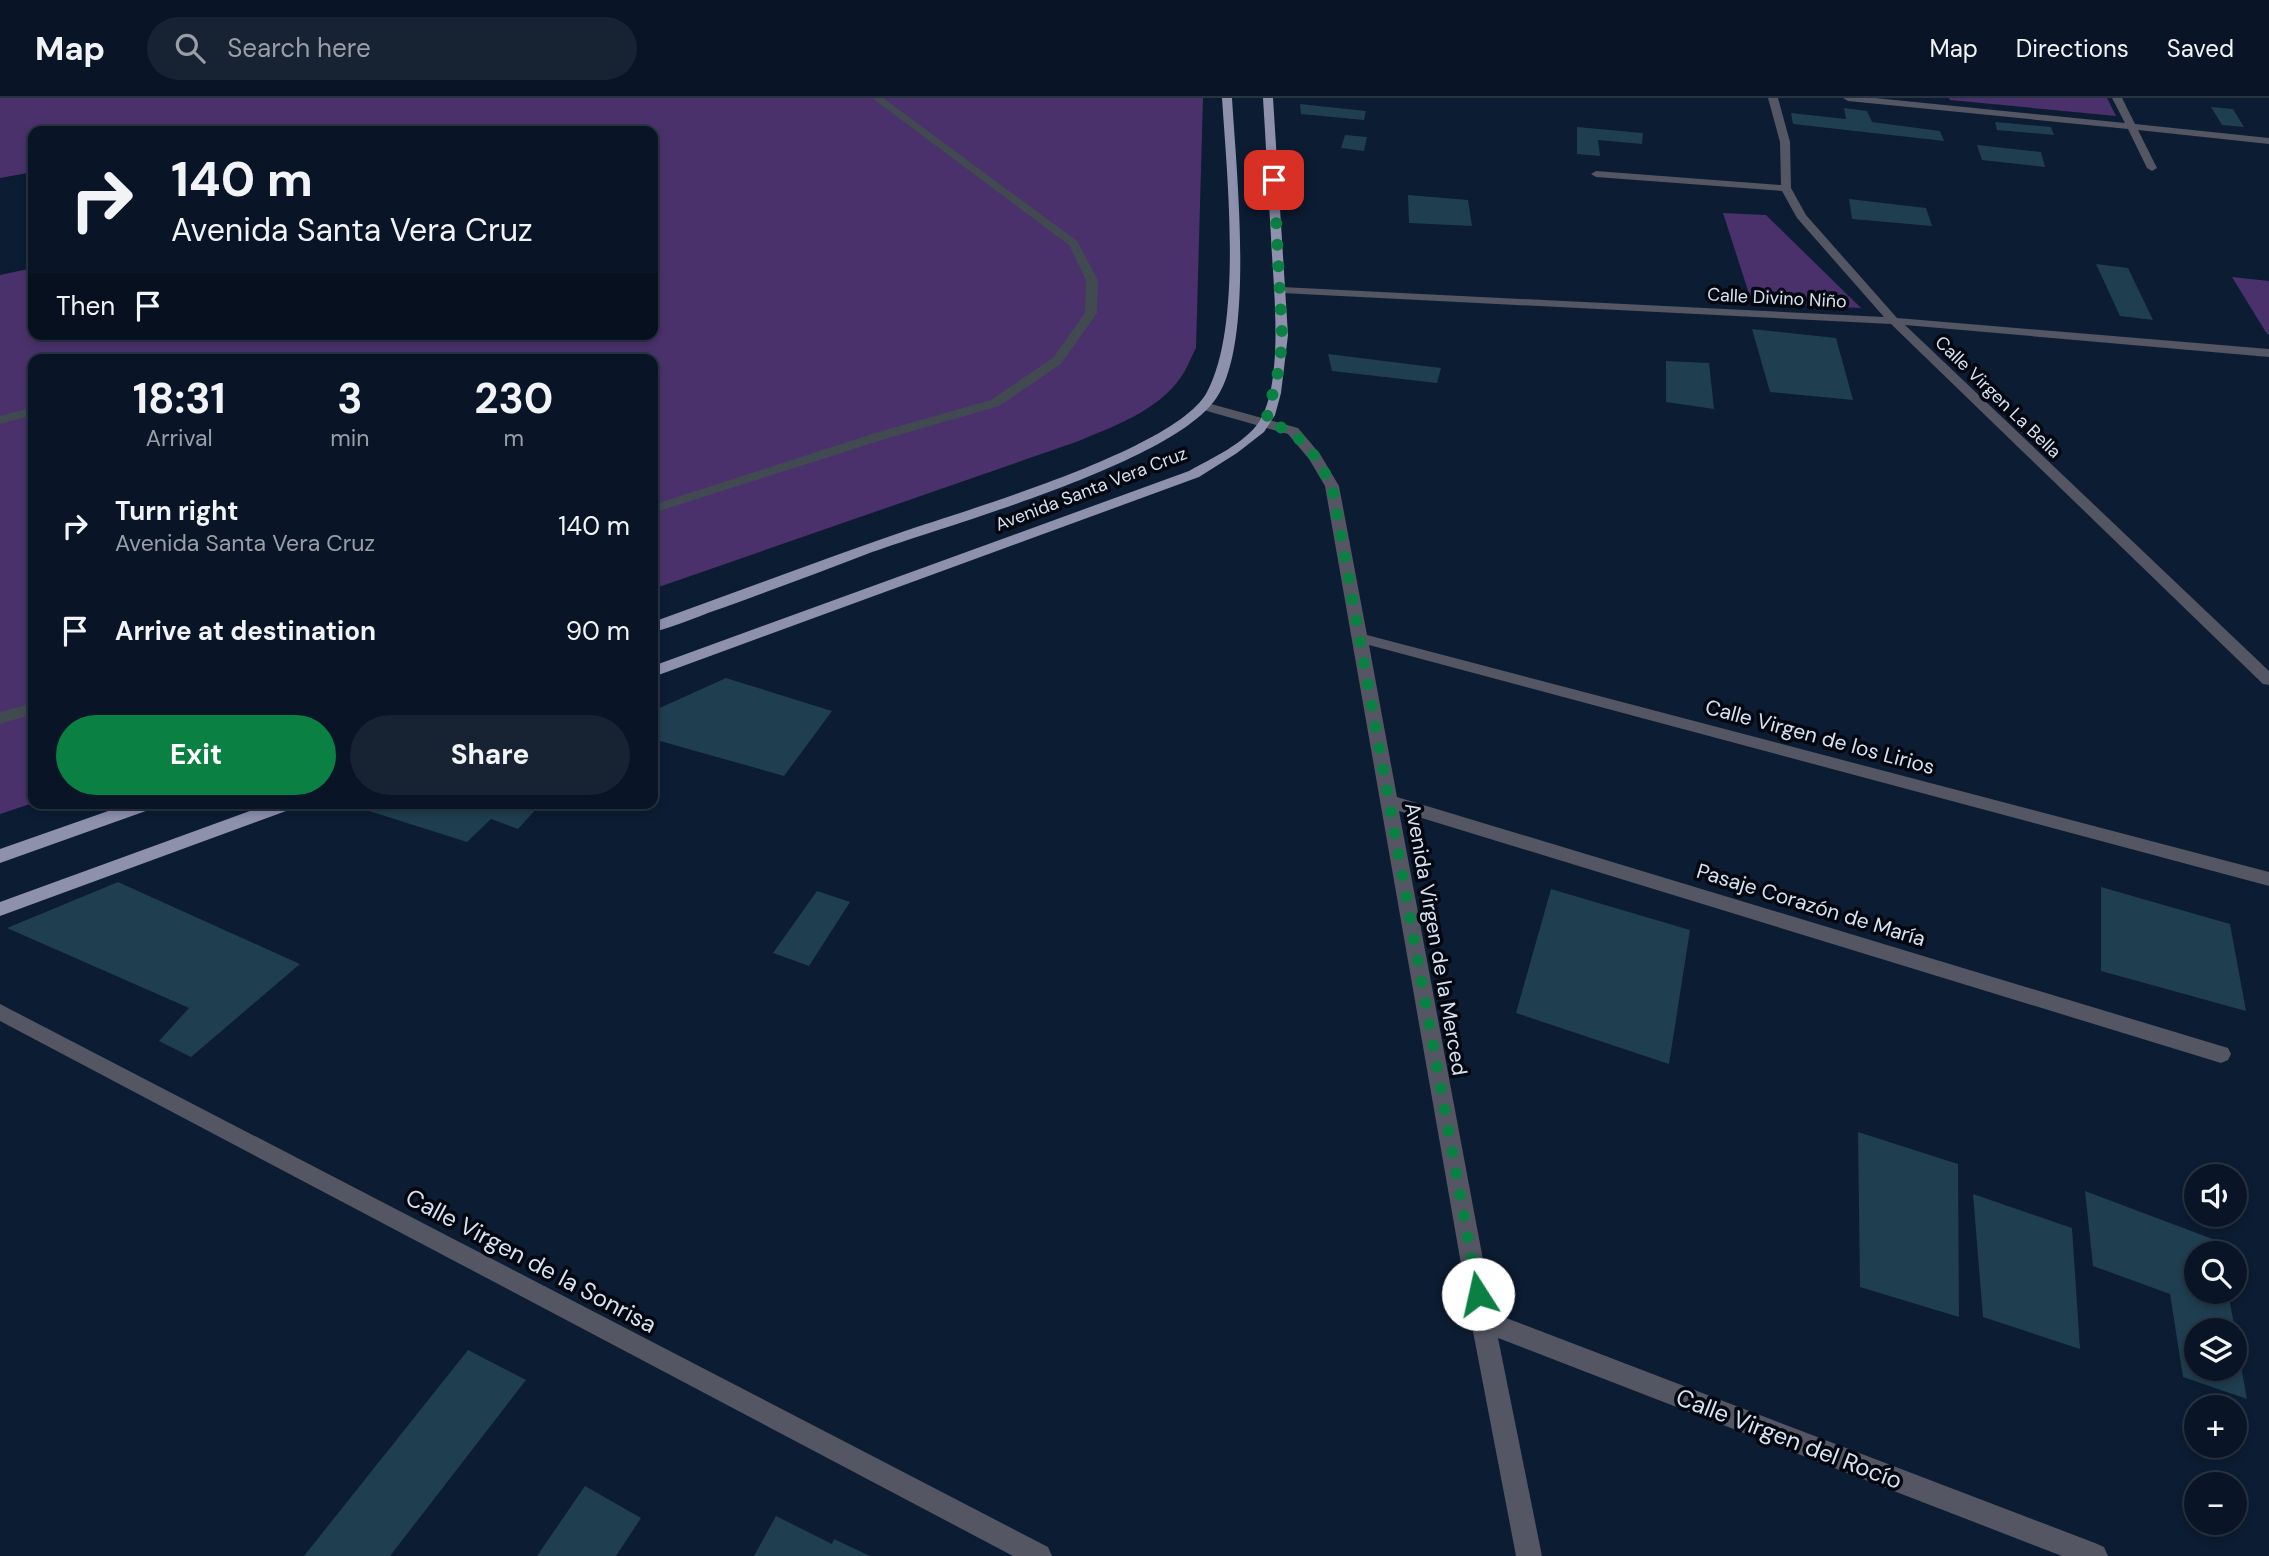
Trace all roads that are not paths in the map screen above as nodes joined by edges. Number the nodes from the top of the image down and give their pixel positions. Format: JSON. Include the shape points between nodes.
{"nodes":[{"id":1,"x":1227,"y":98,"type":"edge"},
{"id":2,"x":1268,"y":98,"type":"edge"},
{"id":3,"x":1773,"y":98,"type":"edge"},
{"id":4,"x":1848,"y":98,"type":"edge"},
{"id":5,"x":2117,"y":98,"type":"edge"},
{"id":6,"x":2132,"y":126,"type":"junction"},
{"id":7,"x":2269,"y":141,"type":"edge"},
{"id":8,"x":2152,"y":168,"type":"dead end"},
{"id":9,"x":1596,"y":174,"type":"dead end"},
{"id":10,"x":1786,"y":188,"type":"junction"},
{"id":11,"x":1282,"y":290,"type":"junction"},
{"id":12,"x":1894,"y":321,"type":"junction"},
{"id":13,"x":2269,"y":353,"type":"edge"},
{"id":14,"x":1204,"y":406,"type":"junction"},
{"id":15,"x":1266,"y":421,"type":"junction"},
{"id":16,"x":658,"y":625,"type":"edge"},
{"id":17,"x":1360,"y":638,"type":"junction"},
{"id":18,"x":658,"y":670,"type":"edge"},
{"id":19,"x":2269,"y":680,"type":"edge"},
{"id":20,"x":1388,"y":801,"type":"junction"},
{"id":21,"x":134,"y":809,"type":"edge"},
{"id":22,"x":275,"y":809,"type":"edge"},
{"id":23,"x":0,"y":856,"type":"edge"},
{"id":24,"x":2269,"y":879,"type":"edge"},
{"id":25,"x":0,"y":909,"type":"edge"},
{"id":26,"x":0,"y":1012,"type":"edge"},
{"id":27,"x":2221,"y":1054,"type":"dead end"},
{"id":28,"x":1483,"y":1321,"type":"junction"},
{"id":29,"x":1038,"y":1556,"type":"edge"},
{"id":30,"x":1529,"y":1556,"type":"edge"},
{"id":31,"x":2095,"y":1556,"type":"edge"}],
"edges":[{"from":1,"to":14,"type":"main road","name":"Avenida Santa Vera Cruz","via":[[1233,211],[1230,344],[1221,378]]},
{"from":2,"to":11,"type":"main road"},
{"from":3,"to":10,"type":"street","name":"Calle Virgen La Bella","via":[[1785,142]]},
{"from":4,"to":6,"type":"street"},
{"from":5,"to":6,"type":"street"},
{"from":6,"to":7,"type":"street"},
{"from":6,"to":8,"type":"street"},
{"from":9,"to":10,"type":"street"},
{"from":10,"to":12,"type":"street","name":"Calle Virgen La Bella","via":[[1801,216]]},
{"from":11,"to":12,"type":"street","name":"Calle Divino Niño"},
{"from":11,"to":15,"type":"main road","via":[[1280,364]]},
{"from":12,"to":13,"type":"street","name":"Calle Divino Niño"},
{"from":12,"to":19,"type":"street","name":"Calle Virgen La Bella"},
{"from":14,"to":15,"type":"street","name":"Avenida Virgen de la Merced"},
{"from":14,"to":16,"type":"main road","name":"Avenida Santa Vera Cruz","via":[[1182,425],[1108,463]]},
{"from":15,"to":17,"type":"street","name":"Avenida Virgen de la Merced","via":[[1293,431],[1332,486]]},
{"from":15,"to":18,"type":"main road","name":"Avenida Santa Vera Cruz","via":[[1194,474]]},
{"from":17,"to":20,"type":"street","name":"Avenida Virgen de la Merced"},
{"from":17,"to":24,"type":"street","name":"Calle Virgen de los Lirios"},
{"from":20,"to":27,"type":"street","name":"Pasaje Corazón de María"},
{"from":20,"to":28,"type":"street","name":"Avenida Virgen de la Merced"},
{"from":21,"to":23,"type":"main road"},
{"from":22,"to":25,"type":"main road"},
{"from":26,"to":29,"type":"street","name":"Calle Virgen de la Sonrisa"},
{"from":28,"to":30,"type":"street","name":"Avenida Virgen de la Merced"},
{"from":28,"to":31,"type":"street","name":"Calle Virgen del Rocío"}]}
